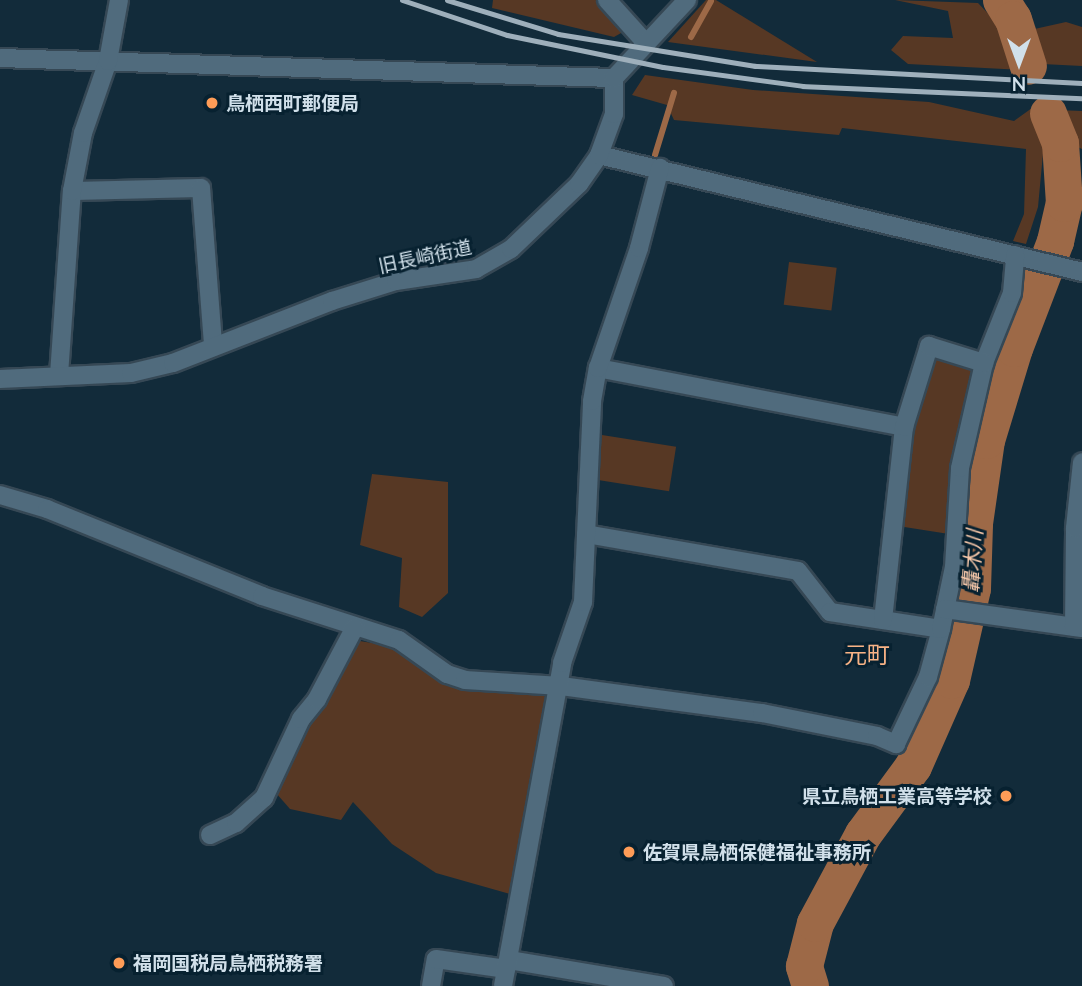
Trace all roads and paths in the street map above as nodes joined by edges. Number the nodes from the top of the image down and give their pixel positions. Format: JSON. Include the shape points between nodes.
{"nodes":[{"id":1,"x":118,"y":0,"type":"edge"},
{"id":2,"x":607,"y":0,"type":"edge"},
{"id":3,"x":687,"y":0,"type":"edge"},
{"id":4,"x":645,"y":42,"type":"junction"},
{"id":5,"x":0,"y":58,"type":"edge"},
{"id":6,"x":108,"y":61,"type":"junction"},
{"id":7,"x":614,"y":78,"type":"junction"},
{"id":8,"x":599,"y":155,"type":"junction"},
{"id":9,"x":660,"y":168,"type":"junction"},
{"id":10,"x":72,"y":191,"type":"junction"},
{"id":11,"x":1015,"y":255,"type":"junction"},
{"id":12,"x":1082,"y":272,"type":"edge"},
{"id":13,"x":213,"y":345,"type":"junction"},
{"id":14,"x":984,"y":363,"type":"junction"},
{"id":15,"x":598,"y":368,"type":"junction"},
{"id":16,"x":59,"y":375,"type":"junction"},
{"id":17,"x":0,"y":379,"type":"edge"},
{"id":18,"x":904,"y":427,"type":"junction"},
{"id":19,"x":1082,"y":462,"type":"edge"},
{"id":20,"x":0,"y":495,"type":"edge"},
{"id":21,"x":586,"y":534,"type":"junction"},
{"id":22,"x":946,"y":609,"type":"junction"},
{"id":23,"x":883,"y":620,"type":"junction"},
{"id":24,"x":355,"y":626,"type":"junction"},
{"id":25,"x":1078,"y":627,"type":"edge"},
{"id":26,"x":941,"y":629,"type":"junction"},
{"id":27,"x":561,"y":686,"type":"junction"},
{"id":28,"x":211,"y":835,"type":"dead end"},
{"id":29,"x":506,"y":972,"type":"edge"},
{"id":30,"x":431,"y":986,"type":"edge"},
{"id":31,"x":664,"y":986,"type":"edge"}],
"edges":[{"from":1,"to":6,"type":"street"},
{"from":2,"to":4,"type":"street"},
{"from":3,"to":4,"type":"street"},
{"from":4,"to":7,"type":"street"},
{"from":5,"to":6,"type":"street"},
{"from":6,"to":7,"type":"street"},
{"from":6,"to":10,"type":"street","via":[[83,133]]},
{"from":7,"to":8,"type":"street","name":"旧長崎街道","via":[[614,114]]},
{"from":8,"to":9,"type":"street"},
{"from":8,"to":13,"type":"street","name":"旧長崎街道","via":[[546,220],[511,249],[476,269],[396,281]]},
{"from":9,"to":11,"type":"street"},
{"from":9,"to":15,"type":"street","via":[[639,248]]},
{"from":10,"to":13,"type":"street","via":[[201,188]]},
{"from":10,"to":16,"type":"street"},
{"from":11,"to":12,"type":"street"},
{"from":11,"to":14,"type":"street","via":[[1012,293]]},
{"from":13,"to":16,"type":"street","name":"旧長崎街道","via":[[173,363],[131,373]]},
{"from":14,"to":18,"type":"street","via":[[929,346]]},
{"from":14,"to":22,"type":"street","via":[[960,468],[954,567]]},
{"from":15,"to":18,"type":"street"},
{"from":15,"to":21,"type":"street"},
{"from":16,"to":17,"type":"street","name":"旧長崎街道"},
{"from":18,"to":23,"type":"street"},
{"from":19,"to":25,"type":"street","via":[[1075,528]]},
{"from":20,"to":24,"type":"street","via":[[47,509],[262,596]]},
{"from":21,"to":23,"type":"street","via":[[798,571],[830,612]]},
{"from":21,"to":27,"type":"street","via":[[583,602],[562,663]]},
{"from":22,"to":25,"type":"street"},
{"from":22,"to":26,"type":"street"},
{"from":23,"to":26,"type":"street"},
{"from":24,"to":27,"type":"street","via":[[399,640],[447,674],[465,680]]},
{"from":24,"to":28,"type":"street","via":[[317,699],[301,719],[264,798],[236,823]]},
{"from":26,"to":27,"type":"street","via":[[928,677],[895,744],[877,736],[762,713]]},
{"from":27,"to":29,"type":"street"},
{"from":29,"to":30,"type":"street","via":[[436,959]]},
{"from":29,"to":31,"type":"street"}]}
